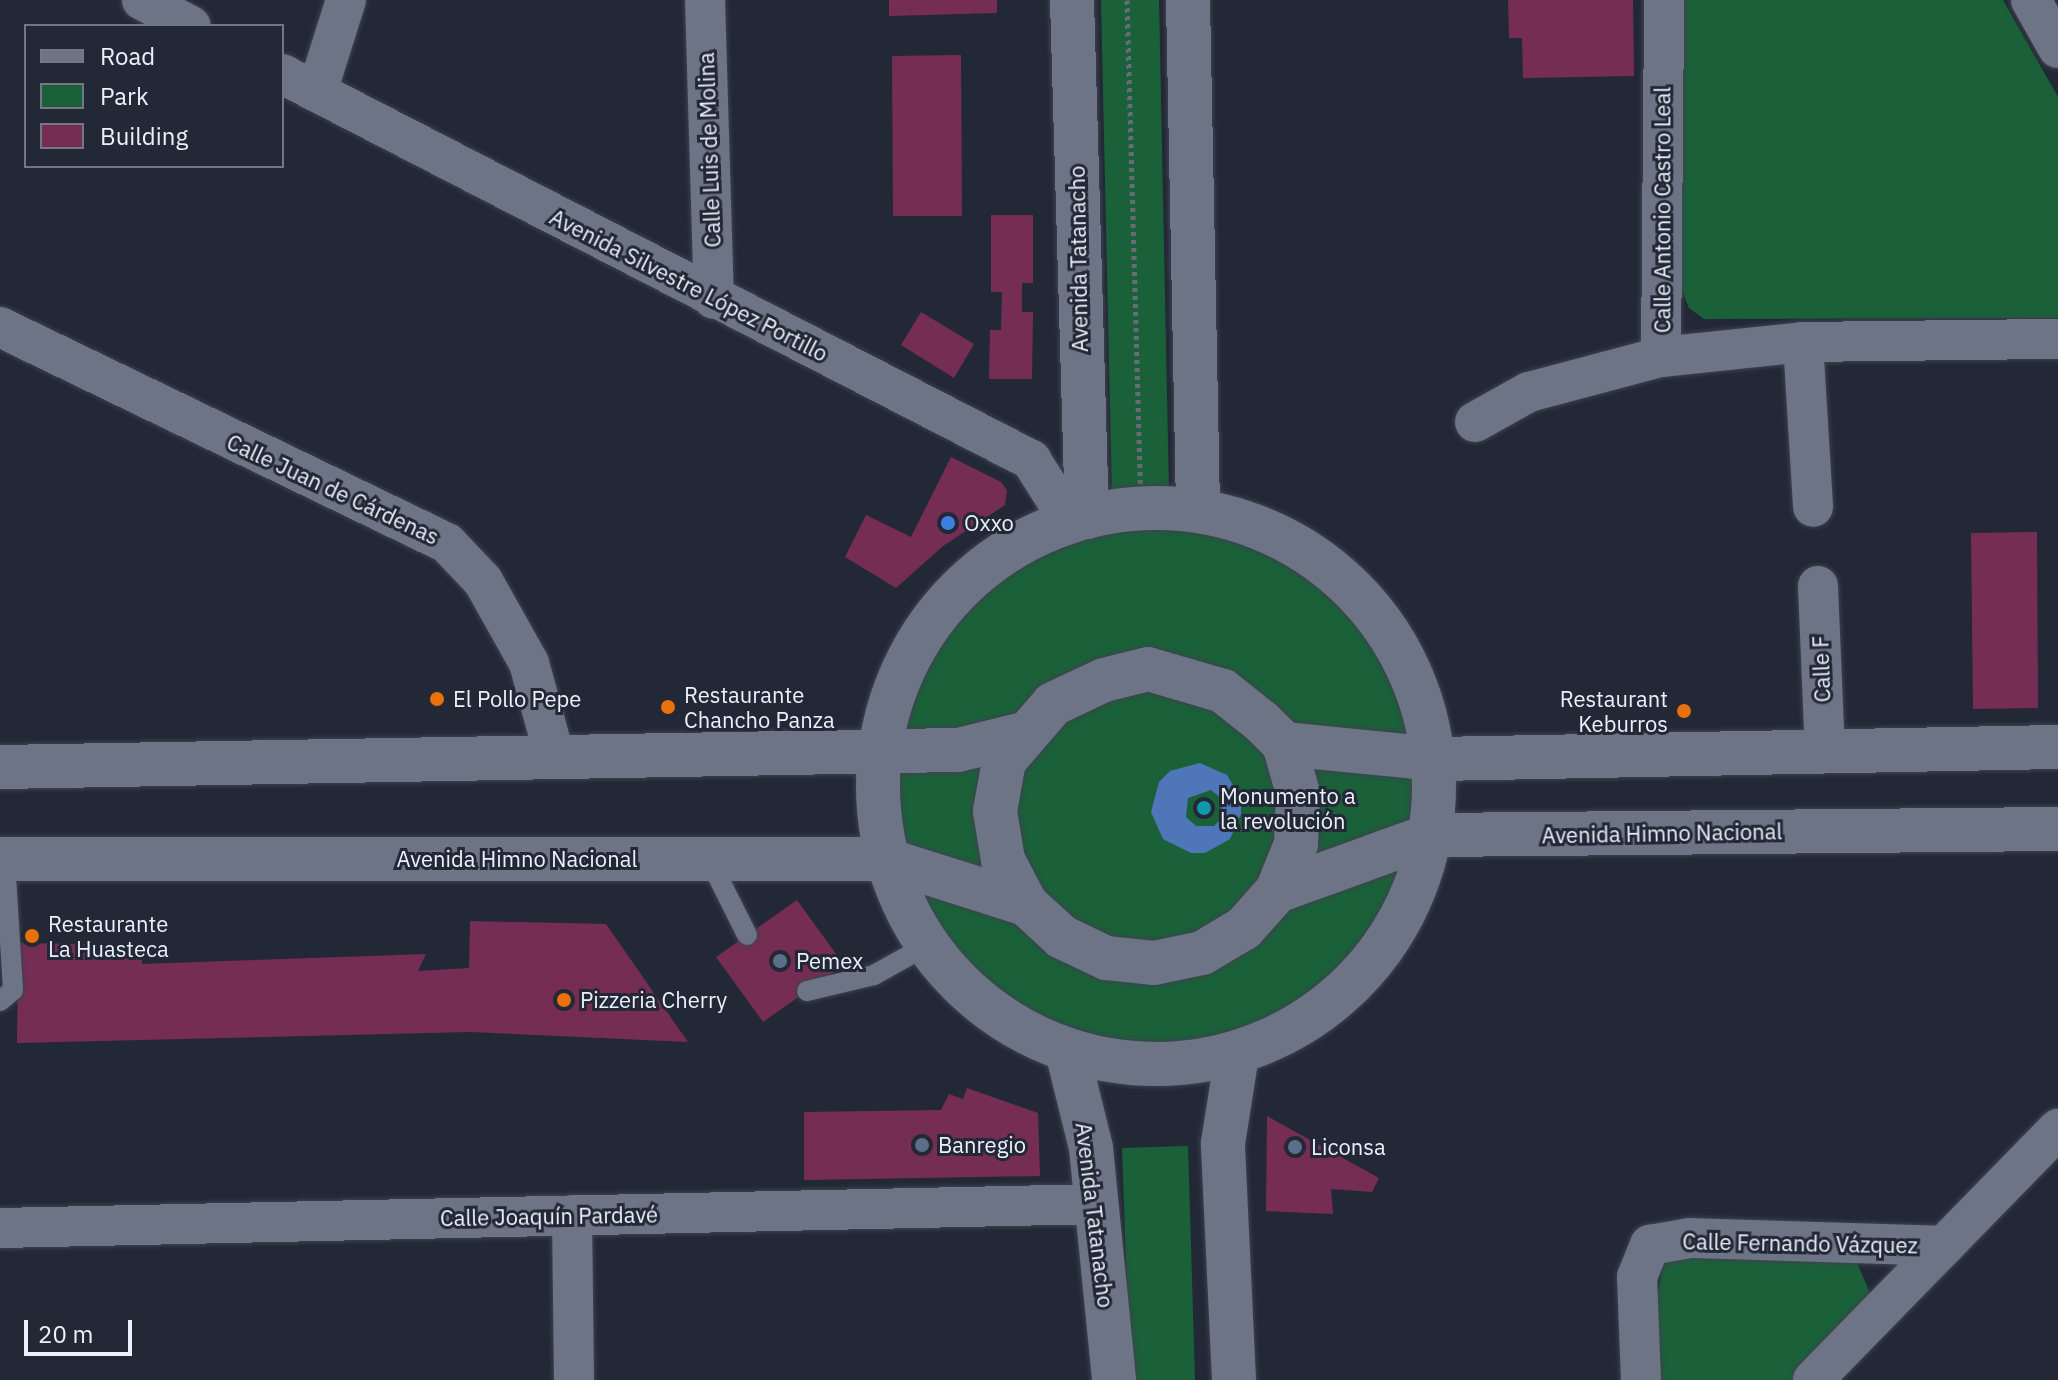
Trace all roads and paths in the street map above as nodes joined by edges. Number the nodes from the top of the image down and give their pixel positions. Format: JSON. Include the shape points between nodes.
{"nodes":[{"id":1,"x":142,"y":0,"type":"edge"},
{"id":2,"x":346,"y":0,"type":"edge"},
{"id":3,"x":705,"y":0,"type":"edge"},
{"id":4,"x":1072,"y":0,"type":"edge"},
{"id":5,"x":1127,"y":0,"type":"edge"},
{"id":6,"x":1188,"y":0,"type":"edge"},
{"id":7,"x":1664,"y":0,"type":"edge"},
{"id":8,"x":2031,"y":0,"type":"edge"},
{"id":9,"x":187,"y":24,"type":"edge"},
{"id":10,"x":2058,"y":48,"type":"edge"},
{"id":11,"x":284,"y":75,"type":"edge"},
{"id":12,"x":317,"y":92,"type":"junction"},
{"id":13,"x":714,"y":299,"type":"junction"},
{"id":14,"x":0,"y":327,"type":"edge"},
{"id":15,"x":2058,"y":339,"type":"edge"},
{"id":16,"x":1803,"y":342,"type":"junction"},
{"id":17,"x":1661,"y":357,"type":"junction"},
{"id":18,"x":1475,"y":422,"type":"dead end"},
{"id":19,"x":1813,"y":507,"type":"dead end"},
{"id":20,"x":1198,"y":509,"type":"junction"},
{"id":21,"x":1141,"y":510,"type":"junction"},
{"id":22,"x":1079,"y":520,"type":"junction"},
{"id":23,"x":1818,"y":586,"type":"dead end"},
{"id":24,"x":1023,"y":734,"type":"junction"},
{"id":25,"x":1284,"y":744,"type":"junction"},
{"id":26,"x":2058,"y":747,"type":"edge"},
{"id":27,"x":875,"y":751,"type":"junction"},
{"id":28,"x":1825,"y":752,"type":"junction"},
{"id":29,"x":555,"y":758,"type":"junction"},
{"id":30,"x":1437,"y":759,"type":"junction"},
{"id":31,"x":0,"y":767,"type":"edge"},
{"id":32,"x":2057,"y":830,"type":"edge"},
{"id":33,"x":1432,"y":835,"type":"junction"},
{"id":34,"x":3,"y":859,"type":"edge"},
{"id":35,"x":709,"y":859,"type":"junction"},
{"id":36,"x":884,"y":859,"type":"junction"},
{"id":37,"x":1277,"y":891,"type":"junction"},
{"id":38,"x":1026,"y":904,"type":"junction"},
{"id":39,"x":747,"y":935,"type":"dead end"},
{"id":40,"x":926,"y":946,"type":"junction"},
{"id":41,"x":807,"y":991,"type":"dead end"},
{"id":42,"x":0,"y":1001,"type":"edge"},
{"id":43,"x":1067,"y":1051,"type":"junction"},
{"id":44,"x":1237,"y":1055,"type":"junction"},
{"id":45,"x":2058,"y":1129,"type":"edge"},
{"id":46,"x":1097,"y":1204,"type":"junction"},
{"id":47,"x":572,"y":1215,"type":"junction"},
{"id":48,"x":0,"y":1228,"type":"edge"},
{"id":49,"x":1944,"y":1246,"type":"junction"},
{"id":50,"x":574,"y":1380,"type":"edge"},
{"id":51,"x":1114,"y":1380,"type":"edge"},
{"id":52,"x":1234,"y":1380,"type":"edge"},
{"id":53,"x":1641,"y":1380,"type":"edge"},
{"id":54,"x":1813,"y":1380,"type":"edge"}],
"edges":[{"from":1,"to":9,"type":"street"},
{"from":2,"to":12,"type":"street"},
{"from":3,"to":13,"type":"street","name":"Calle Luis de Molina"},
{"from":4,"to":22,"type":"main road","name":"Avenida Tatanacho"},
{"from":5,"to":21,"type":"path"},
{"from":6,"to":20,"type":"main road"},
{"from":7,"to":17,"type":"street","name":"Calle Antonio Castro Leal"},
{"from":8,"to":10,"type":"street"},
{"from":11,"to":12,"type":"street","name":"Avenida Silvestre López Portillo"},
{"from":12,"to":13,"type":"street","name":"Avenida Silvestre López Portillo"},
{"from":13,"to":22,"type":"street","name":"Avenida Silvestre López Portillo","via":[[1031,460]]},
{"from":14,"to":29,"type":"street","name":"Calle Juan de Cárdenas","via":[[447,543],[483,581],[529,663]]},
{"from":15,"to":16,"type":"street","name":"Calle Antonio Castro Leal"},
{"from":16,"to":17,"type":"street","name":"Calle Antonio Castro Leal"},
{"from":16,"to":19,"type":"street"},
{"from":17,"to":18,"type":"street","via":[[1529,392]]},
{"from":20,"to":21,"type":"main road"},
{"from":20,"to":30,"type":"main road","via":[[1286,538],[1361,593],[1412,670]]},
{"from":21,"to":22,"type":"main road"},
{"from":22,"to":27,"type":"main road","via":[[1018,543],[945,602],[896,681]]},
{"from":23,"to":28,"type":"street","name":"Calle F"},
{"from":24,"to":25,"type":"main road","via":[[1053,704],[1104,680],[1148,669],[1223,691]]},
{"from":24,"to":27,"type":"main road","via":[[958,750]]},
{"from":24,"to":38,"type":"main road","via":[[1004,761],[995,811],[1003,860]]},
{"from":25,"to":30,"type":"main road"},
{"from":25,"to":37,"type":"main road","via":[[1298,793],[1296,844]]},
{"from":26,"to":28,"type":"main road"},
{"from":27,"to":29,"type":"main road"},
{"from":27,"to":36,"type":"main road"},
{"from":28,"to":30,"type":"main road"},
{"from":29,"to":31,"type":"main road"},
{"from":30,"to":33,"type":"main road"},
{"from":32,"to":33,"type":"main road","name":"Avenida Himno Nacional"},
{"from":33,"to":37,"type":"main road","name":"Avenida Himno Nacional"},
{"from":33,"to":44,"type":"main road","via":[[1429,855],[1389,942],[1323,1012]]},
{"from":34,"to":35,"type":"main road","name":"Avenida Himno Nacional"},
{"from":34,"to":42,"type":"lane","via":[[13,990]]},
{"from":35,"to":36,"type":"main road","name":"Avenida Himno Nacional"},
{"from":35,"to":39,"type":"lane"},
{"from":36,"to":38,"type":"main road","name":"Avenida Himno Nacional"},
{"from":36,"to":40,"type":"main road"},
{"from":37,"to":38,"type":"main road","via":[[1244,928],[1213,947],[1154,963],[1106,958],[1062,937]]},
{"from":40,"to":41,"type":"lane","via":[[874,975]]},
{"from":40,"to":43,"type":"main road","via":[[978,1004]]},
{"from":43,"to":44,"type":"main road","via":[[1141,1066]]},
{"from":43,"to":46,"type":"main road","name":"Avenida Tatanacho","via":[[1091,1148]]},
{"from":44,"to":52,"type":"main road","via":[[1223,1143]]},
{"from":45,"to":49,"type":"street"},
{"from":46,"to":47,"type":"street","name":"Calle Joaquín Pardavé"},
{"from":46,"to":51,"type":"main road","name":"Avenida Tatanacho"},
{"from":47,"to":48,"type":"street","name":"Calle Joaquín Pardavé"},
{"from":47,"to":50,"type":"street"},
{"from":49,"to":53,"type":"street","name":"Calle Fernando Vázquez","via":[[1690,1238],[1650,1245],[1637,1277]]},
{"from":49,"to":54,"type":"street"}]}
